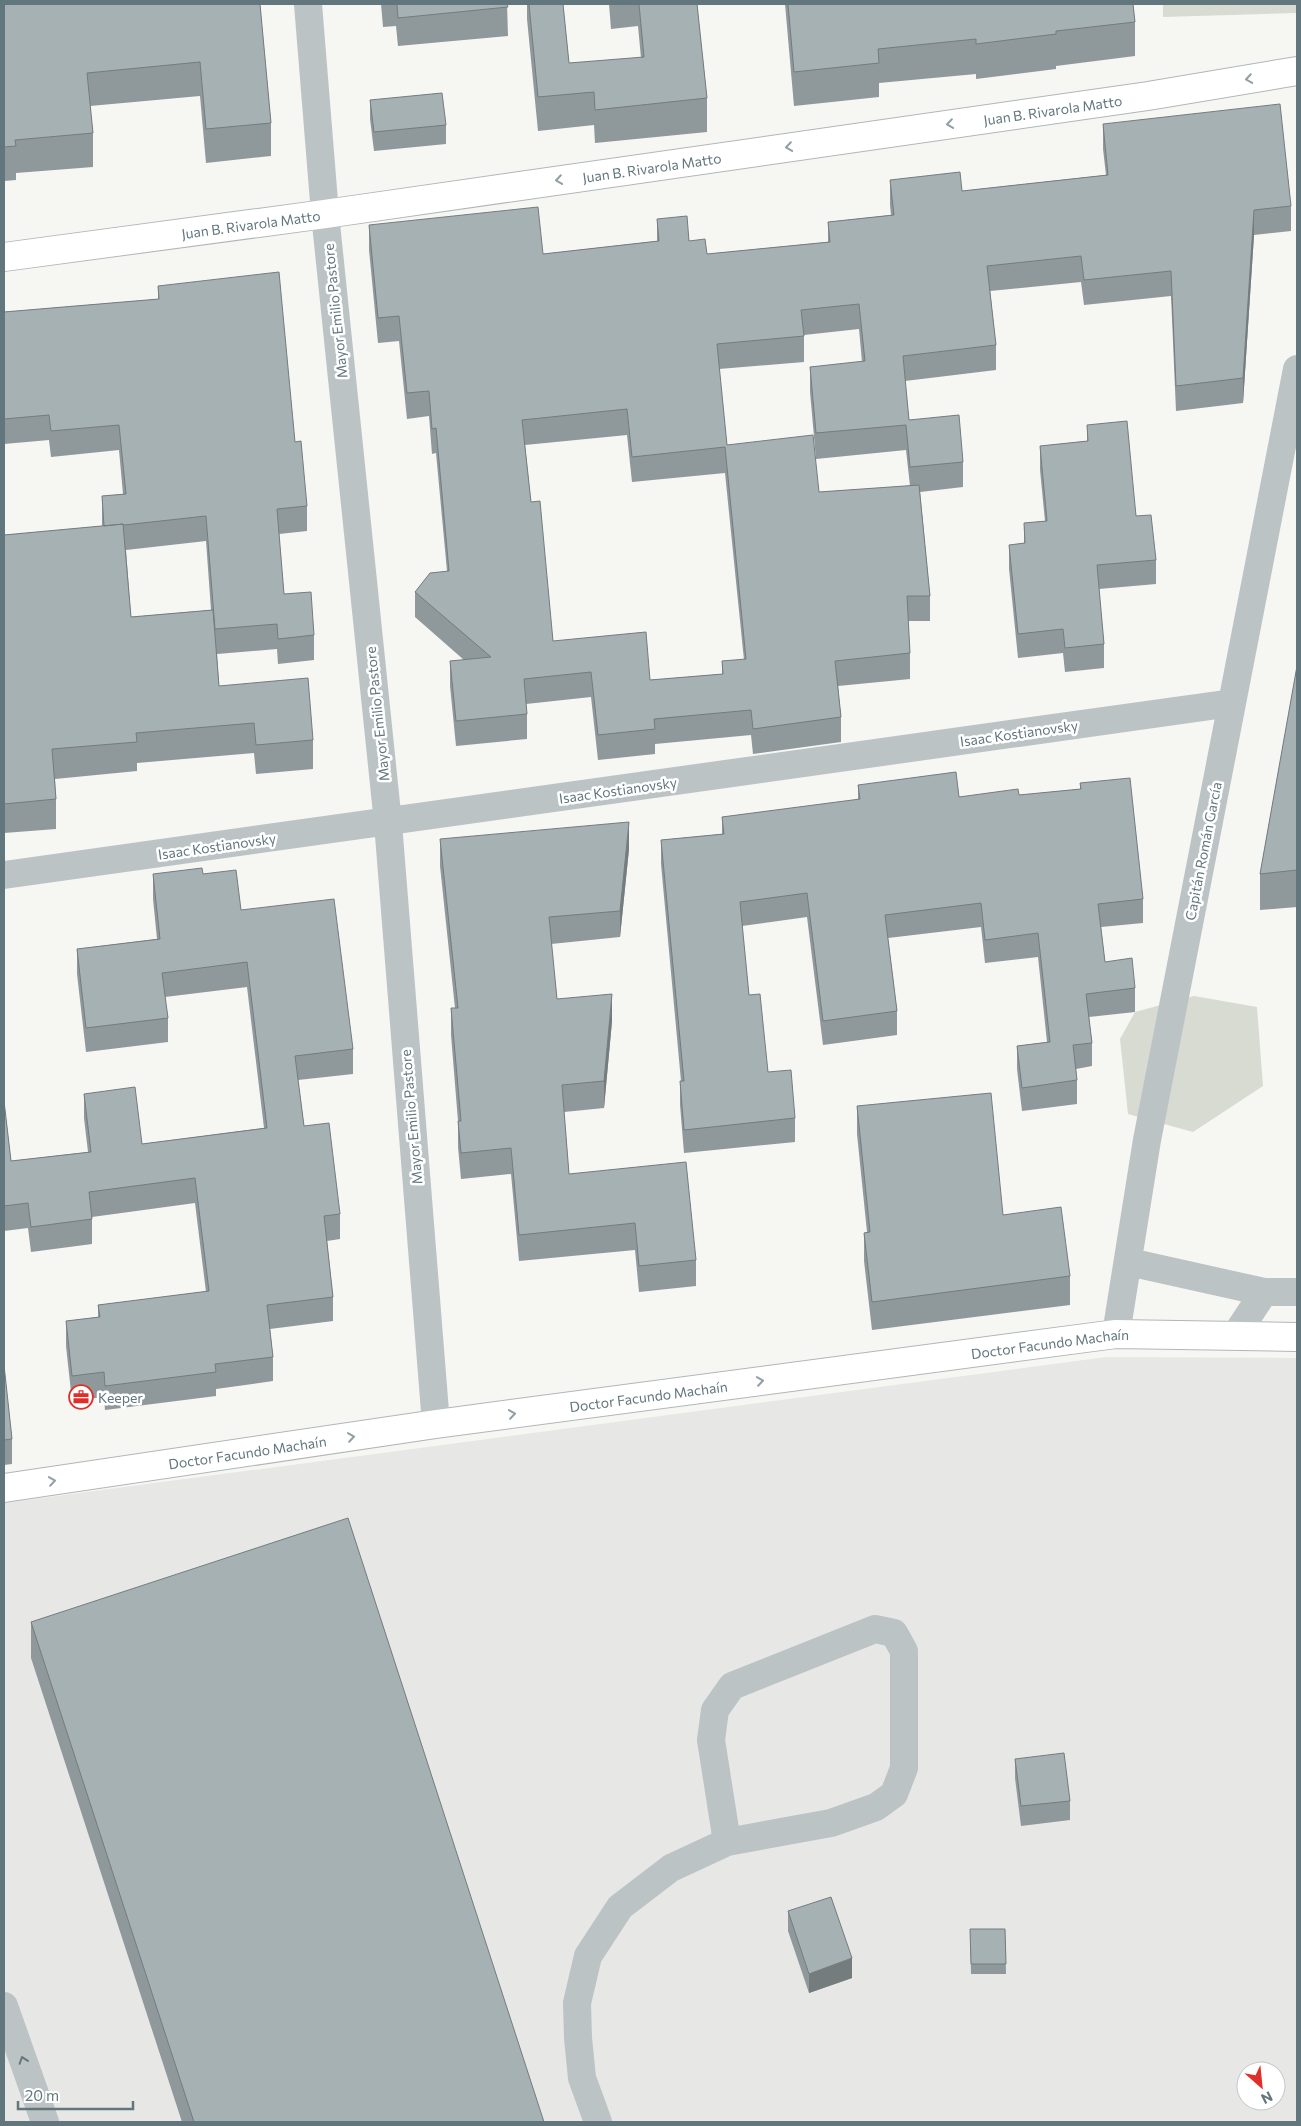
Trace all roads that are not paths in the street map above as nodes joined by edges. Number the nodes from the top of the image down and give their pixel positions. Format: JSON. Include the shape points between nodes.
{"nodes":[{"id":1,"x":308,"y":4,"type":"edge"},
{"id":2,"x":1297,"y":72,"type":"edge"},
{"id":3,"x":325,"y":214,"type":"junction"},
{"id":4,"x":4,"y":257,"type":"edge"},
{"id":5,"x":1297,"y":368,"type":"edge"},
{"id":6,"x":1232,"y":703,"type":"junction"},
{"id":7,"x":388,"y":822,"type":"junction"},
{"id":8,"x":4,"y":875,"type":"edge"},
{"id":9,"x":1129,"y":1262,"type":"junction"},
{"id":10,"x":1264,"y":1292,"type":"junction"},
{"id":11,"x":1297,"y":1292,"type":"edge"},
{"id":12,"x":1116,"y":1334,"type":"junction"},
{"id":13,"x":1235,"y":1336,"type":"junction"},
{"id":14,"x":1297,"y":1337,"type":"edge"},
{"id":15,"x":436,"y":1424,"type":"junction"},
{"id":16,"x":4,"y":1488,"type":"edge"},
{"id":17,"x":727,"y":1842,"type":"junction"},
{"id":18,"x":4,"y":2006,"type":"edge"},
{"id":19,"x":44,"y":2122,"type":"edge"},
{"id":20,"x":598,"y":2122,"type":"edge"}],
"edges":[{"from":1,"to":3,"type":"street","name":"Mayor Emilio Pastore"},
{"from":2,"to":3,"type":"main road","name":"Juan B. Rivarola Matto","one_way":true},
{"from":3,"to":4,"type":"main road","name":"Juan B. Rivarola Matto"},
{"from":3,"to":7,"type":"street","name":"Mayor Emilio Pastore"},
{"from":5,"to":6,"type":"street","name":"Capitán Román García"},
{"from":6,"to":7,"type":"street","name":"Isaac Kostianovsky"},
{"from":6,"to":9,"type":"street","name":"Capitán Román García","via":[[1147,1140]]},
{"from":7,"to":8,"type":"street","name":"Isaac Kostianovsky"},
{"from":7,"to":15,"type":"street","name":"Mayor Emilio Pastore"},
{"from":9,"to":10,"type":"street"},
{"from":9,"to":12,"type":"street","name":"Capitán Román García"},
{"from":10,"to":11,"type":"street"},
{"from":10,"to":13,"type":"street"},
{"from":12,"to":13,"type":"main road","name":"Doctor Facundo Machaín"},
{"from":15,"to":12,"type":"main road","name":"Doctor Facundo Machaín","one_way":true},
{"from":13,"to":14,"type":"main road","name":"Doctor Facundo Machaín"},
{"from":16,"to":15,"type":"main road","name":"Doctor Facundo Machaín","one_way":true},
{"from":17,"to":17,"type":"street","via":[[711,1740],[715,1710],[732,1686],[875,1629],[894,1633],[904,1651],[904,1768],[894,1794],[876,1808],[831,1823]]},
{"from":17,"to":20,"type":"street","via":[[671,1868],[620,1907],[588,1956],[577,2003],[578,2038],[582,2078]]},
{"from":19,"to":18,"type":"street","one_way":true}]}
